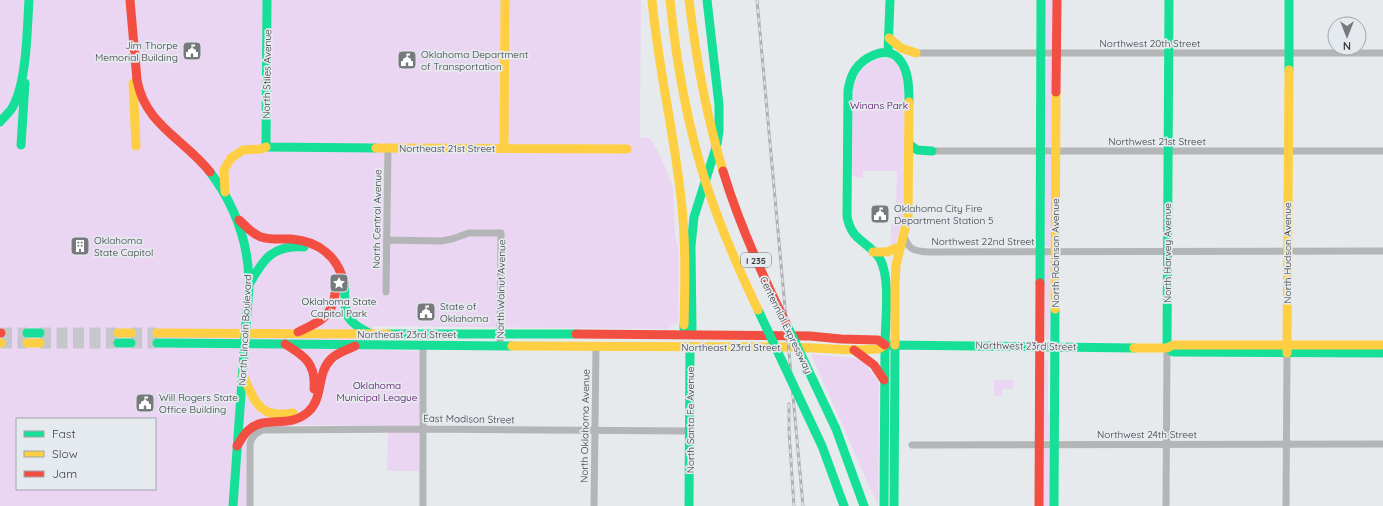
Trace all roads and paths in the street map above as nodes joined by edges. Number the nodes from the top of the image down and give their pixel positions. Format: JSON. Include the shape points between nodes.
{"nodes":[{"id":1,"x":29,"y":0,"type":"edge"},
{"id":2,"x":130,"y":0,"type":"edge"},
{"id":3,"x":267,"y":0,"type":"edge"},
{"id":4,"x":505,"y":0,"type":"edge"},
{"id":5,"x":652,"y":0,"type":"edge"},
{"id":6,"x":670,"y":0,"type":"edge"},
{"id":7,"x":689,"y":0,"type":"edge"},
{"id":8,"x":707,"y":0,"type":"edge"},
{"id":9,"x":890,"y":0,"type":"edge"},
{"id":10,"x":1041,"y":0,"type":"edge"},
{"id":11,"x":1057,"y":0,"type":"edge"},
{"id":12,"x":1169,"y":0,"type":"edge"},
{"id":13,"x":1289,"y":0,"type":"edge"},
{"id":14,"x":889,"y":38,"type":"junction"},
{"id":15,"x":888,"y":52,"type":"junction"},
{"id":16,"x":916,"y":53,"type":"joint"},
{"id":17,"x":1041,"y":53,"type":"junction"},
{"id":18,"x":1056,"y":53,"type":"junction"},
{"id":19,"x":1168,"y":53,"type":"junction"},
{"id":20,"x":1289,"y":53,"type":"junction"},
{"id":21,"x":1383,"y":53,"type":"edge"},
{"id":22,"x":25,"y":54,"type":"junction"},
{"id":23,"x":135,"y":55,"type":"junction"},
{"id":24,"x":0,"y":122,"type":"edge"},
{"id":25,"x":909,"y":144,"type":"junction"},
{"id":26,"x":21,"y":145,"type":"dead end"},
{"id":27,"x":136,"y":146,"type":"dead end"},
{"id":28,"x":266,"y":147,"type":"junction"},
{"id":29,"x":388,"y":147,"type":"junction"},
{"id":30,"x":504,"y":148,"type":"junction"},
{"id":31,"x":627,"y":149,"type":"dead end"},
{"id":32,"x":932,"y":151,"type":"joint"},
{"id":33,"x":1040,"y":151,"type":"junction"},
{"id":34,"x":1056,"y":151,"type":"junction"},
{"id":35,"x":1168,"y":151,"type":"junction"},
{"id":36,"x":1288,"y":151,"type":"junction"},
{"id":37,"x":1383,"y":151,"type":"edge"},
{"id":38,"x":225,"y":192,"type":"junction"},
{"id":39,"x":237,"y":218,"type":"junction"},
{"id":40,"x":904,"y":235,"type":"junction"},
{"id":41,"x":387,"y":240,"type":"junction"},
{"id":42,"x":899,"y":247,"type":"junction"},
{"id":43,"x":1040,"y":251,"type":"junction"},
{"id":44,"x":1055,"y":251,"type":"junction"},
{"id":45,"x":1167,"y":251,"type":"junction"},
{"id":46,"x":1288,"y":251,"type":"junction"},
{"id":47,"x":1383,"y":251,"type":"edge"},
{"id":48,"x":873,"y":252,"type":"junction"},
{"id":49,"x":249,"y":283,"type":"junction"},
{"id":50,"x":386,"y":292,"type":"dead end"},
{"id":51,"x":27,"y":333,"type":"tunnel mouth"},
{"id":52,"x":118,"y":333,"type":"tunnel mouth"},
{"id":53,"x":293,"y":334,"type":"junction"},
{"id":54,"x":370,"y":334,"type":"junction"},
{"id":55,"x":501,"y":334,"type":"junction"},
{"id":56,"x":690,"y":334,"type":"junction"},
{"id":57,"x":26,"y":343,"type":"tunnel mouth"},
{"id":58,"x":118,"y":343,"type":"tunnel mouth"},
{"id":59,"x":284,"y":343,"type":"junction"},
{"id":60,"x":357,"y":344,"type":"junction"},
{"id":61,"x":885,"y":345,"type":"junction"},
{"id":62,"x":895,"y":345,"type":"junction"},
{"id":63,"x":1383,"y":345,"type":"edge"},
{"id":64,"x":423,"y":346,"type":"junction"},
{"id":65,"x":500,"y":346,"type":"junction"},
{"id":66,"x":596,"y":346,"type":"junction"},
{"id":67,"x":690,"y":347,"type":"junction"},
{"id":68,"x":1039,"y":347,"type":"junction"},
{"id":69,"x":1054,"y":348,"type":"junction"},
{"id":70,"x":1167,"y":348,"type":"junction"},
{"id":71,"x":1287,"y":349,"type":"junction"},
{"id":72,"x":854,"y":350,"type":"junction"},
{"id":73,"x":1383,"y":353,"type":"edge"},
{"id":74,"x":243,"y":375,"type":"junction"},
{"id":75,"x":884,"y":380,"type":"junction"},
{"id":76,"x":423,"y":429,"type":"junction"},
{"id":77,"x":595,"y":431,"type":"junction"},
{"id":78,"x":690,"y":431,"type":"junction"},
{"id":79,"x":1039,"y":444,"type":"junction"},
{"id":80,"x":1166,"y":444,"type":"junction"},
{"id":81,"x":1286,"y":444,"type":"junction"},
{"id":82,"x":1383,"y":444,"type":"edge"},
{"id":83,"x":912,"y":445,"type":"dead end"},
{"id":84,"x":1054,"y":445,"type":"junction"},
{"id":85,"x":237,"y":446,"type":"junction"},
{"id":86,"x":233,"y":506,"type":"edge"},
{"id":87,"x":250,"y":506,"type":"edge"},
{"id":88,"x":423,"y":506,"type":"edge"},
{"id":89,"x":594,"y":506,"type":"edge"},
{"id":90,"x":689,"y":506,"type":"edge"},
{"id":91,"x":844,"y":506,"type":"edge"},
{"id":92,"x":864,"y":506,"type":"edge"},
{"id":93,"x":884,"y":506,"type":"edge"},
{"id":94,"x":894,"y":506,"type":"edge"},
{"id":95,"x":1039,"y":506,"type":"edge"},
{"id":96,"x":1054,"y":506,"type":"edge"},
{"id":97,"x":1166,"y":506,"type":"edge"},
{"id":98,"x":1286,"y":506,"type":"edge"}],
"edges":[{"from":1,"to":22,"type":"main road"},
{"from":2,"to":23,"type":"main road","name":"North Lincoln Boulevard"},
{"from":3,"to":28,"type":"main road","name":"North Stiles Avenue"},
{"from":4,"to":30,"type":"main road"},
{"from":5,"to":56,"type":"main road","via":[[657,50],[679,181],[684,242],[684,329]]},
{"from":6,"to":91,"type":"main road","name":"Centennial Expressway","number":"I 235","bridge":true,"via":[[681,86],[712,201],[739,270],[819,439]]},
{"from":7,"to":92,"type":"main road","name":"Centennial Expressway","number":"I 235","bridge":true,"via":[[701,87],[728,190],[764,279],[836,430]]},
{"from":8,"to":56,"type":"main road","bridge":true,"via":[[719,105],[719,131],[693,223]]},
{"from":9,"to":14,"type":"main road"},
{"from":10,"to":17,"type":"main road","name":"North Robinson Avenue"},
{"from":11,"to":18,"type":"main road","name":"North Robinson Avenue"},
{"from":12,"to":19,"type":"main road","name":"North Harvey Avenue"},
{"from":13,"to":20,"type":"main road","name":"North Hudson Avenue"},
{"from":14,"to":15,"type":"main road"},
{"from":14,"to":16,"type":"main road","via":[[904,49]]},
{"from":15,"to":25,"type":"main road","via":[[900,60],[909,82]]},
{"from":15,"to":48,"type":"main road","via":[[872,56],[856,69],[849,82],[848,91],[848,224],[853,234]]},
{"from":16,"to":17,"type":"street","name":"Northwest 20th Street"},
{"from":17,"to":18,"type":"street","name":"Northwest 20th Street"},
{"from":17,"to":33,"type":"main road","name":"North Robinson Avenue"},
{"from":18,"to":19,"type":"street","name":"Northwest 20th Street"},
{"from":18,"to":34,"type":"main road","name":"North Robinson Avenue"},
{"from":19,"to":20,"type":"street","name":"Northwest 20th Street"},
{"from":19,"to":35,"type":"main road","name":"North Harvey Avenue"},
{"from":20,"to":21,"type":"street","name":"Northwest 20th Street"},
{"from":20,"to":36,"type":"main road","name":"North Hudson Avenue"},
{"from":22,"to":24,"type":"main road","via":[[18,96]]},
{"from":22,"to":26,"type":"main road","via":[[26,96]]},
{"from":23,"to":27,"type":"main road","via":[[133,84]]},
{"from":23,"to":38,"type":"main road","name":"North Lincoln Boulevard","via":[[137,85],[146,106],[152,115],[209,170]]},
{"from":25,"to":32,"type":"main road","via":[[918,150]]},
{"from":25,"to":40,"type":"main road","via":[[908,217]]},
{"from":28,"to":29,"type":"main road","name":"Northeast 21st Street"},
{"from":28,"to":38,"type":"main road","name":"Northeast 21st Street","via":[[243,150],[231,158],[224,170]]},
{"from":29,"to":30,"type":"main road","name":"Northeast 21st Street"},
{"from":29,"to":41,"type":"street","name":"North Central Avenue"},
{"from":30,"to":31,"type":"main road","name":"Northeast 21st Street"},
{"from":32,"to":33,"type":"street","name":"Northwest 21st Street"},
{"from":33,"to":34,"type":"street","name":"Northwest 21st Street"},
{"from":33,"to":43,"type":"main road","name":"North Robinson Avenue"},
{"from":34,"to":35,"type":"street","name":"Northwest 21st Street"},
{"from":34,"to":44,"type":"main road","name":"North Robinson Avenue"},
{"from":35,"to":36,"type":"street","name":"Northwest 21st Street"},
{"from":35,"to":45,"type":"main road","name":"North Harvey Avenue"},
{"from":36,"to":37,"type":"street","name":"Northwest 21st Street"},
{"from":36,"to":46,"type":"main road","name":"North Hudson Avenue"},
{"from":38,"to":39,"type":"main road","name":"North Lincoln Boulevard"},
{"from":39,"to":49,"type":"main road","name":"North Lincoln Boulevard","via":[[245,243]]},
{"from":39,"to":54,"type":"main road","via":[[261,237],[303,240],[329,253],[343,278],[347,315],[353,323]]},
{"from":40,"to":42,"type":"main road"},
{"from":40,"to":43,"type":"street","name":"Northwest 22nd Street","via":[[908,245],[916,251]]},
{"from":41,"to":50,"type":"street","name":"North Central Avenue"},
{"from":41,"to":55,"type":"street","name":"North Walnut Avenue","via":[[441,240],[469,233],[502,232]]},
{"from":42,"to":48,"type":"main road","via":[[888,252]]},
{"from":42,"to":62,"type":"main road","via":[[895,285]]},
{"from":43,"to":44,"type":"street","name":"Northwest 22nd Street"},
{"from":43,"to":68,"type":"main road","name":"North Robinson Avenue"},
{"from":44,"to":45,"type":"street","name":"Northwest 22nd Street"},
{"from":44,"to":69,"type":"main road","name":"North Robinson Avenue"},
{"from":45,"to":46,"type":"street","name":"Northwest 22nd Street"},
{"from":45,"to":70,"type":"main road","name":"North Harvey Avenue"},
{"from":46,"to":47,"type":"street","name":"Northwest 22nd Street"},
{"from":46,"to":71,"type":"main road","name":"North Hudson Avenue"},
{"from":48,"to":61,"type":"main road","via":[[879,258],[885,276]]},
{"from":49,"to":53,"type":"main road","via":[[267,257],[285,248],[299,246],[312,250],[324,258],[334,272],[336,280],[334,304],[323,319]]},
{"from":49,"to":74,"type":"main road","name":"North Lincoln Boulevard","bridge":true},
{"from":51,"to":57,"type":"main road","via":[[40,338]]},
{"from":52,"to":58,"type":"main road","via":[[131,338]]},
{"from":53,"to":54,"type":"main road","name":"Northeast 23rd Street"},
{"from":53,"to":59,"type":"main road","name":"Northeast 23rd Street","via":[[157,338]]},
{"from":54,"to":55,"type":"main road","name":"Northeast 23rd Street"},
{"from":55,"to":56,"type":"main road","name":"Northeast 23rd Street"},
{"from":55,"to":65,"type":"street","name":"North Walnut Avenue"},
{"from":56,"to":61,"type":"main road","name":"Northeast 23rd Street","via":[[810,336],[841,340],[878,340]]},
{"from":56,"to":67,"type":"main road","name":"North Santa Fe Avenue"},
{"from":59,"to":60,"type":"main road","name":"Northeast 23rd Street"},
{"from":59,"to":74,"type":"main road","via":[[304,357],[313,371],[313,393],[302,408],[283,415],[263,410],[253,398]]},
{"from":60,"to":64,"type":"main road","name":"Northeast 23rd Street"},
{"from":60,"to":85,"type":"main road","via":[[335,356],[326,365],[320,393],[308,412],[288,422],[256,424],[248,430]]},
{"from":61,"to":62,"type":"main road","name":"Northwest 23rd Street"},
{"from":61,"to":72,"type":"main road","name":"Northeast 23rd Street","via":[[878,349]]},
{"from":61,"to":75,"type":"main road"},
{"from":62,"to":68,"type":"main road","name":"Northwest 23rd Street"},
{"from":62,"to":94,"type":"main road"},
{"from":63,"to":71,"type":"main road","name":"Northwest 23rd Street"},
{"from":64,"to":65,"type":"main road","name":"Northeast 23rd Street"},
{"from":64,"to":76,"type":"street"},
{"from":65,"to":66,"type":"main road","name":"Northeast 23rd Street"},
{"from":66,"to":67,"type":"main road","name":"Northeast 23rd Street"},
{"from":66,"to":77,"type":"street","name":"North Oklahoma Avenue"},
{"from":67,"to":72,"type":"main road","name":"Northeast 23rd Street","via":[[793,346]]},
{"from":67,"to":78,"type":"main road","name":"North Santa Fe Avenue"},
{"from":68,"to":69,"type":"main road","name":"Northwest 23rd Street"},
{"from":68,"to":79,"type":"main road","name":"North Robinson Avenue"},
{"from":69,"to":70,"type":"main road","name":"Northwest 23rd Street"},
{"from":69,"to":84,"type":"main road","name":"North Robinson Avenue"},
{"from":70,"to":71,"type":"main road","name":"Northwest 23rd Street","via":[[1173,345]]},
{"from":70,"to":80,"type":"street","name":"North Harvey Avenue"},
{"from":71,"to":73,"type":"main road","name":"Northwest 23rd Street"},
{"from":71,"to":81,"type":"street","name":"North Hudson Avenue"},
{"from":72,"to":75,"type":"main road","via":[[874,365]]},
{"from":74,"to":85,"type":"main road","name":"North Lincoln Boulevard"},
{"from":75,"to":93,"type":"main road"},
{"from":76,"to":77,"type":"street","name":"East Madison Street"},
{"from":76,"to":87,"type":"street","name":"East Madison Street","via":[[268,429],[258,432],[250,443]]},
{"from":76,"to":88,"type":"street"},
{"from":77,"to":78,"type":"street","name":"East Madison Street"},
{"from":77,"to":89,"type":"street","name":"North Oklahoma Avenue"},
{"from":78,"to":90,"type":"main road","name":"North Santa Fe Avenue"},
{"from":79,"to":83,"type":"street","name":"Northwest 24th Street"},
{"from":79,"to":84,"type":"street","name":"Northwest 24th Street"},
{"from":79,"to":95,"type":"main road","name":"North Robinson Avenue"},
{"from":80,"to":81,"type":"street","name":"Northwest 24th Street"},
{"from":80,"to":84,"type":"street","name":"Northwest 24th Street"},
{"from":80,"to":97,"type":"street","name":"North Harvey Avenue"},
{"from":81,"to":82,"type":"street","name":"Northwest 24th Street"},
{"from":81,"to":98,"type":"street","name":"North Hudson Avenue"},
{"from":84,"to":96,"type":"main road","name":"North Robinson Avenue"},
{"from":85,"to":86,"type":"main road","name":"North Lincoln Boulevard"}]}
